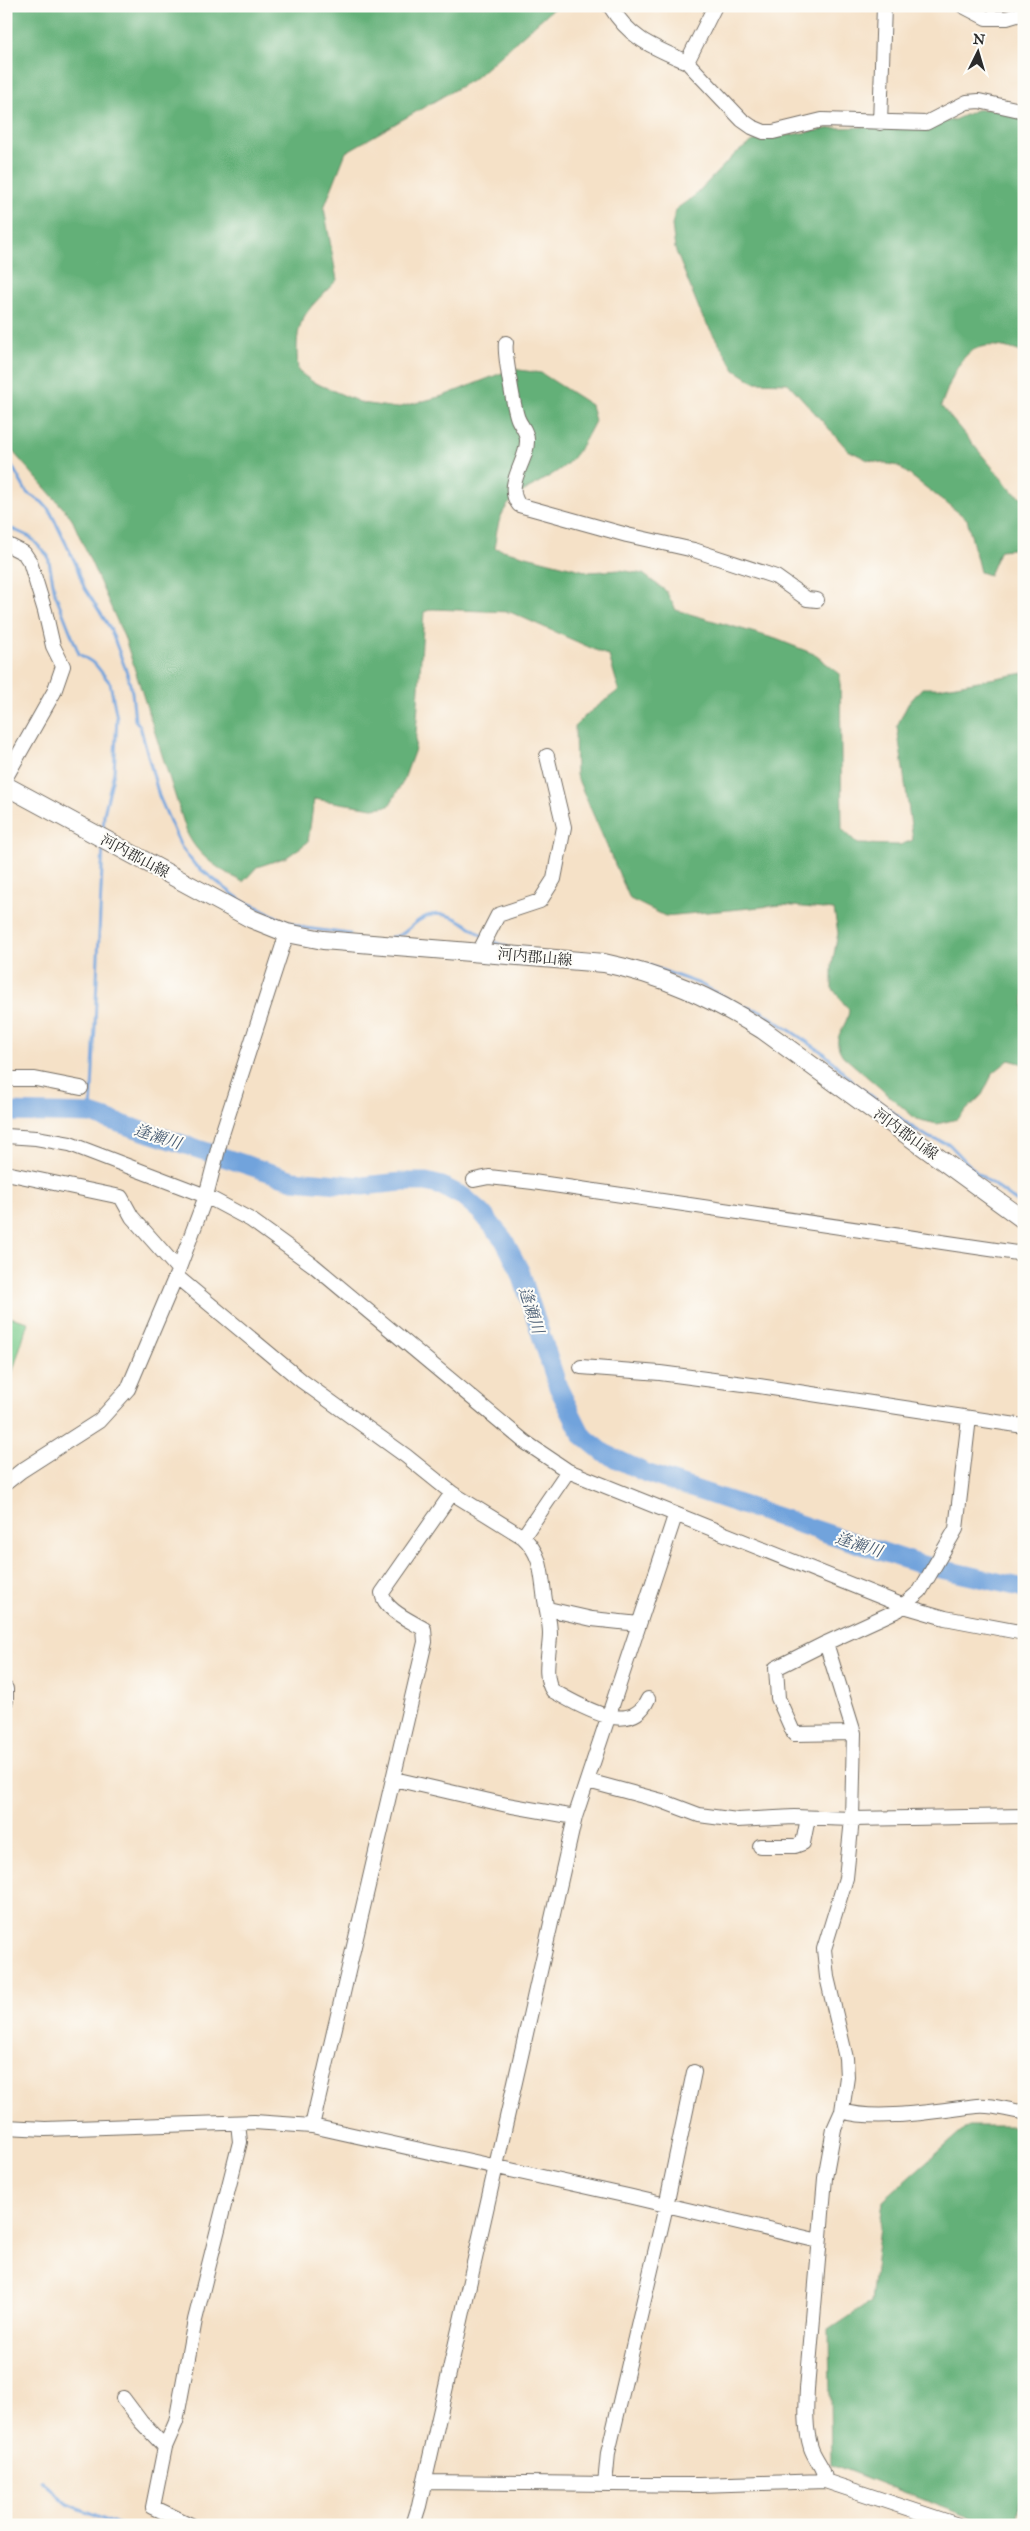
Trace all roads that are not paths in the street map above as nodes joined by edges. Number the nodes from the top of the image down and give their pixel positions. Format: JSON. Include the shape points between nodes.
{"nodes":[{"id":1,"x":610,"y":6,"type":"edge"},
{"id":2,"x":715,"y":6,"type":"edge"},
{"id":3,"x":884,"y":6,"type":"edge"},
{"id":4,"x":963,"y":6,"type":"edge"},
{"id":5,"x":1024,"y":13,"type":"edge"},
{"id":6,"x":687,"y":62,"type":"junction"},
{"id":7,"x":1024,"y":111,"type":"edge"},
{"id":8,"x":880,"y":123,"type":"junction"},
{"id":9,"x":506,"y":343,"type":"dead end"},
{"id":10,"x":6,"y":544,"type":"edge"},
{"id":11,"x":817,"y":600,"type":"dead end"},
{"id":12,"x":547,"y":756,"type":"dead end"},
{"id":13,"x":6,"y":777,"type":"edge"},
{"id":14,"x":6,"y":786,"type":"edge"},
{"id":15,"x":287,"y":933,"type":"junction"},
{"id":16,"x":479,"y":952,"type":"junction"},
{"id":17,"x":6,"y":1078,"type":"edge"},
{"id":18,"x":82,"y":1088,"type":"dead end"},
{"id":19,"x":6,"y":1136,"type":"edge"},
{"id":20,"x":6,"y":1173,"type":"edge"},
{"id":21,"x":474,"y":1180,"type":"dead end"},
{"id":22,"x":207,"y":1192,"type":"junction"},
{"id":23,"x":1024,"y":1220,"type":"edge"},
{"id":24,"x":1024,"y":1254,"type":"edge"},
{"id":25,"x":177,"y":1272,"type":"junction"},
{"id":26,"x":581,"y":1367,"type":"dead end"},
{"id":27,"x":968,"y":1418,"type":"junction"},
{"id":28,"x":1024,"y":1426,"type":"edge"},
{"id":29,"x":568,"y":1471,"type":"junction"},
{"id":30,"x":6,"y":1483,"type":"edge"},
{"id":31,"x":452,"y":1493,"type":"junction"},
{"id":32,"x":675,"y":1516,"type":"junction"},
{"id":33,"x":523,"y":1537,"type":"junction"},
{"id":34,"x":904,"y":1606,"type":"junction"},
{"id":35,"x":548,"y":1609,"type":"junction"},
{"id":36,"x":639,"y":1624,"type":"junction"},
{"id":37,"x":1024,"y":1633,"type":"edge"},
{"id":38,"x":826,"y":1643,"type":"junction"},
{"id":39,"x":6,"y":1689,"type":"edge"},
{"id":40,"x":648,"y":1699,"type":"dead end"},
{"id":41,"x":6,"y":1700,"type":"edge"},
{"id":42,"x":609,"y":1717,"type":"junction"},
{"id":43,"x":854,"y":1733,"type":"junction"},
{"id":44,"x":394,"y":1778,"type":"junction"},
{"id":45,"x":588,"y":1781,"type":"junction"},
{"id":46,"x":1024,"y":1816,"type":"edge"},
{"id":47,"x":575,"y":1817,"type":"junction"},
{"id":48,"x":808,"y":1818,"type":"junction"},
{"id":49,"x":852,"y":1819,"type":"junction"},
{"id":50,"x":760,"y":1846,"type":"dead end"},
{"id":51,"x":694,"y":2072,"type":"dead end"},
{"id":52,"x":842,"y":2111,"type":"junction"},
{"id":53,"x":1024,"y":2112,"type":"edge"},
{"id":54,"x":238,"y":2124,"type":"junction"},
{"id":55,"x":312,"y":2126,"type":"junction"},
{"id":56,"x":6,"y":2127,"type":"edge"},
{"id":57,"x":495,"y":2168,"type":"junction"},
{"id":58,"x":666,"y":2206,"type":"junction"},
{"id":59,"x":820,"y":2242,"type":"junction"},
{"id":60,"x":123,"y":2398,"type":"dead end"},
{"id":61,"x":165,"y":2447,"type":"junction"},
{"id":62,"x":824,"y":2481,"type":"junction"},
{"id":63,"x":424,"y":2482,"type":"junction"},
{"id":64,"x":605,"y":2484,"type":"junction"},
{"id":65,"x":191,"y":2525,"type":"edge"},
{"id":66,"x":413,"y":2525,"type":"edge"},
{"id":67,"x":958,"y":2525,"type":"edge"}],
"edges":[{"from":1,"to":6,"type":"street","via":[[622,25],[641,41]]},
{"from":2,"to":6,"type":"street"},
{"from":3,"to":8,"type":"street"},
{"from":4,"to":5,"type":"street","via":[[986,18],[1007,18]]},
{"from":6,"to":8,"type":"street","via":[[742,120],[758,131],[773,132],[822,120]]},
{"from":7,"to":8,"type":"street","via":[[979,101],[967,102],[926,124]]},
{"from":9,"to":11,"type":"street","via":[[518,420],[527,438],[513,489],[519,505],[694,550],[776,577],[807,599]]},
{"from":10,"to":13,"type":"street","via":[[24,553],[30,562],[53,646],[63,666],[54,692]]},
{"from":12,"to":16,"type":"street","via":[[564,827],[554,879],[540,901],[498,915]]},
{"from":14,"to":15,"type":"main road","name":"河内郡山線","via":[[252,919]]},
{"from":15,"to":16,"type":"main road","name":"河内郡山線","via":[[323,940]]},
{"from":15,"to":22,"type":"street","via":[[222,1134]]},
{"from":16,"to":23,"type":"main road","name":"河内郡山線","via":[[604,963],[668,980],[709,998],[763,1030]]},
{"from":17,"to":18,"type":"street","via":[[35,1079]]},
{"from":19,"to":22,"type":"street","via":[[70,1144]]},
{"from":20,"to":25,"type":"street","via":[[120,1197],[132,1217]]},
{"from":21,"to":24,"type":"street","via":[[489,1177],[532,1182]]},
{"from":22,"to":25,"type":"street"},
{"from":22,"to":29,"type":"street","via":[[313,1265],[525,1442]]},
{"from":25,"to":30,"type":"street","via":[[128,1389],[113,1407],[78,1436]]},
{"from":25,"to":31,"type":"street","via":[[302,1382]]},
{"from":26,"to":27,"type":"street","via":[[660,1373]]},
{"from":27,"to":28,"type":"street"},
{"from":27,"to":34,"type":"street","via":[[956,1528],[920,1592]]},
{"from":29,"to":32,"type":"street"},
{"from":29,"to":33,"type":"street"},
{"from":31,"to":33,"type":"street"},
{"from":31,"to":44,"type":"street","via":[[382,1593],[392,1608],[424,1629],[425,1634]]},
{"from":32,"to":34,"type":"street"},
{"from":32,"to":36,"type":"street"},
{"from":33,"to":35,"type":"street","via":[[532,1545],[539,1560]]},
{"from":34,"to":37,"type":"street","via":[[945,1618]]},
{"from":34,"to":38,"type":"street"},
{"from":35,"to":36,"type":"street","via":[[592,1619]]},
{"from":35,"to":42,"type":"street","via":[[550,1686],[590,1710]]},
{"from":36,"to":42,"type":"street"},
{"from":38,"to":43,"type":"street"},
{"from":38,"to":43,"type":"street","via":[[776,1668],[778,1698],[794,1734]]},
{"from":39,"to":41,"type":"street"},
{"from":40,"to":42,"type":"street","via":[[638,1712],[616,1719]]},
{"from":42,"to":45,"type":"street"},
{"from":43,"to":49,"type":"street"},
{"from":44,"to":47,"type":"street","via":[[507,1805]]},
{"from":44,"to":55,"type":"street"},
{"from":45,"to":47,"type":"street"},
{"from":45,"to":48,"type":"street","via":[[716,1818]]},
{"from":46,"to":49,"type":"street"},
{"from":47,"to":57,"type":"street"},
{"from":48,"to":49,"type":"street"},
{"from":48,"to":50,"type":"street","via":[[803,1843],[796,1846]]},
{"from":49,"to":52,"type":"street","via":[[846,1878],[824,1948],[846,2064]]},
{"from":51,"to":58,"type":"street"},
{"from":52,"to":53,"type":"street","via":[[879,2114],[978,2106]]},
{"from":52,"to":59,"type":"street","via":[[828,2155]]},
{"from":54,"to":55,"type":"street"},
{"from":54,"to":56,"type":"street","via":[[54,2129]]},
{"from":54,"to":61,"type":"street","via":[[240,2142],[195,2320],[176,2422]]},
{"from":55,"to":57,"type":"street"},
{"from":57,"to":58,"type":"street"},
{"from":57,"to":63,"type":"street"},
{"from":58,"to":59,"type":"street"},
{"from":58,"to":64,"type":"street","via":[[608,2454]]},
{"from":59,"to":62,"type":"street","via":[[806,2419],[812,2451],[822,2467]]},
{"from":60,"to":61,"type":"street"},
{"from":61,"to":65,"type":"street","via":[[153,2507]]},
{"from":62,"to":64,"type":"street"},
{"from":62,"to":67,"type":"street"},
{"from":63,"to":64,"type":"street"},
{"from":63,"to":66,"type":"street"}]}
